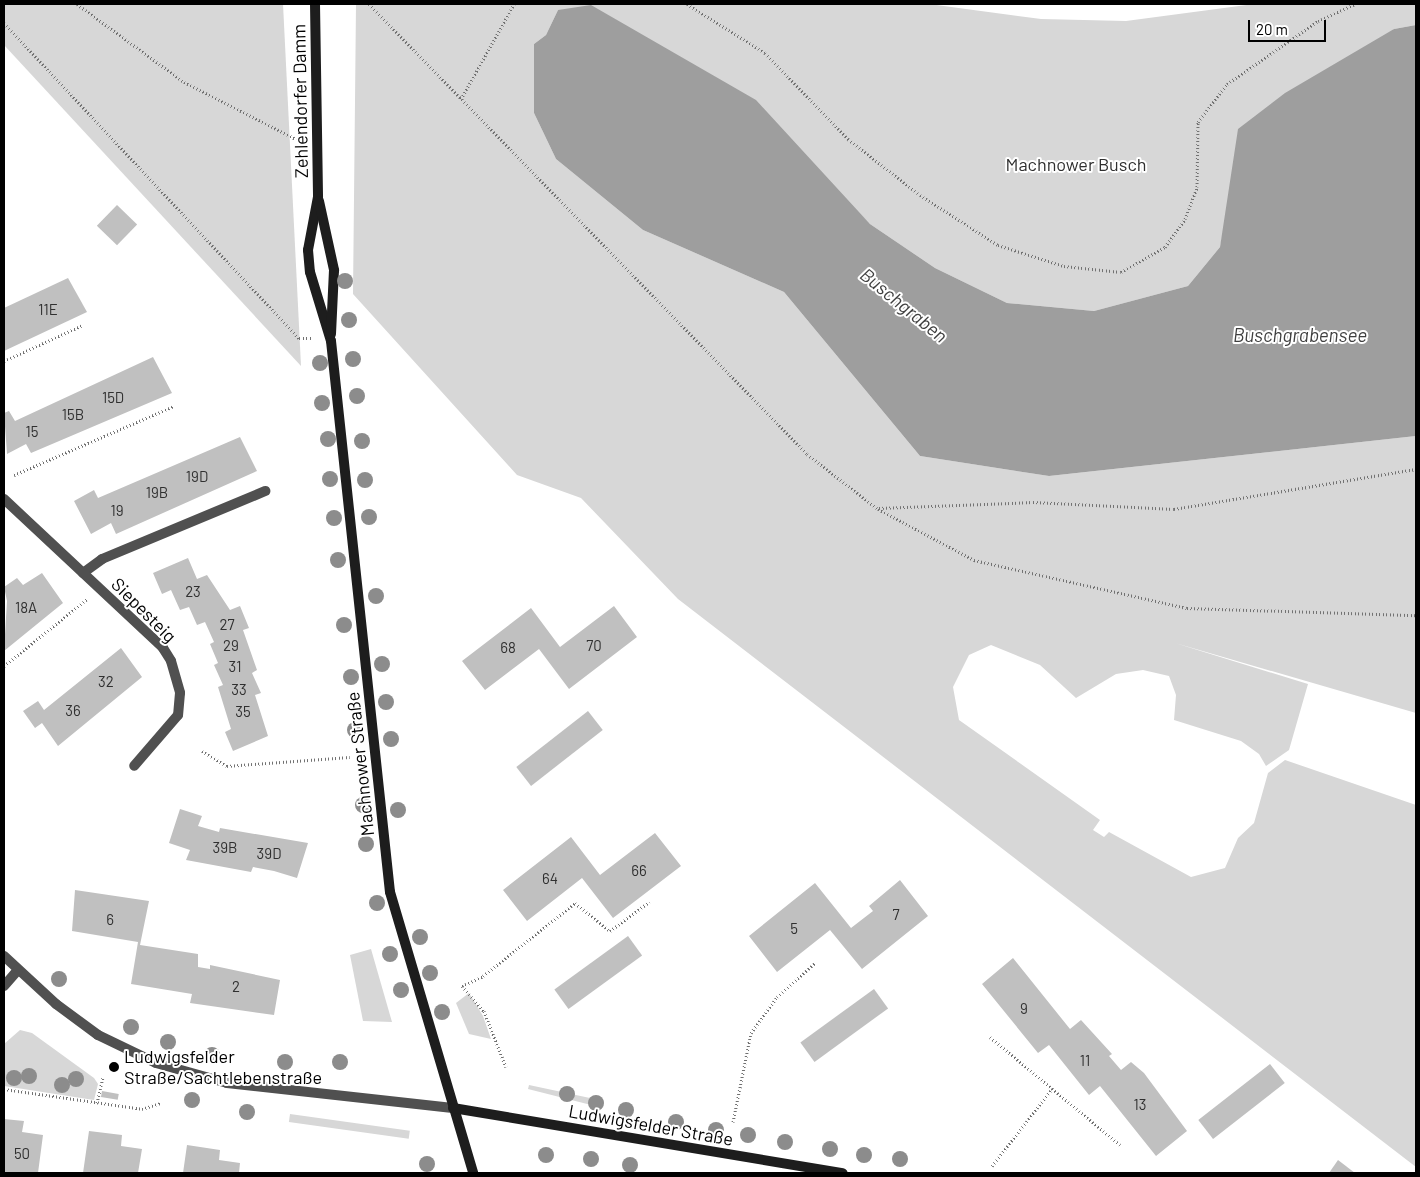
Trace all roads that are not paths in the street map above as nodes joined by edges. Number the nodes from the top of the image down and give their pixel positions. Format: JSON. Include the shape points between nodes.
{"nodes":[{"id":1,"x":315,"y":4,"type":"edge"},
{"id":2,"x":318,"y":197,"type":"junction"},
{"id":3,"x":333,"y":258,"type":"joint"},
{"id":4,"x":309,"y":260,"type":"joint"},
{"id":5,"x":331,"y":341,"type":"junction"},
{"id":6,"x":265,"y":491,"type":"dead end"},
{"id":7,"x":4,"y":499,"type":"edge"},
{"id":8,"x":82,"y":573,"type":"junction"},
{"id":9,"x":134,"y":766,"type":"dead end"},
{"id":10,"x":4,"y":956,"type":"edge"},
{"id":11,"x":18,"y":970,"type":"junction"},
{"id":12,"x":4,"y":986,"type":"edge"},
{"id":13,"x":453,"y":1108,"type":"junction"},
{"id":14,"x":473,"y":1173,"type":"edge"},
{"id":15,"x":843,"y":1173,"type":"edge"}],
"edges":[{"from":1,"to":2,"type":"main road","name":"Zehlendorfer Damm"},
{"from":2,"to":3,"type":"main road","name":"Zehlendorfer Damm"},
{"from":2,"to":4,"type":"main road","name":"Zehlendorfer Damm"},
{"from":3,"to":5,"type":"main road","name":"Machnower Straße"},
{"from":4,"to":5,"type":"main road","name":"Machnower Straße"},
{"from":5,"to":13,"type":"main road","name":"Machnower Straße","via":[[390,892]]},
{"from":6,"to":8,"type":"street","via":[[102,559]]},
{"from":7,"to":8,"type":"street","name":"Siepesteig"},
{"from":8,"to":9,"type":"street","name":"Siepesteig","via":[[163,648],[176,675],[180,692],[176,720]]},
{"from":10,"to":11,"type":"street"},
{"from":11,"to":12,"type":"street"},
{"from":11,"to":13,"type":"street","via":[[98,1035],[191,1074],[227,1083]]},
{"from":13,"to":14,"type":"main road","name":"Machnower Straße"},
{"from":13,"to":15,"type":"main road","name":"Ludwigsfelder Straße"}]}
